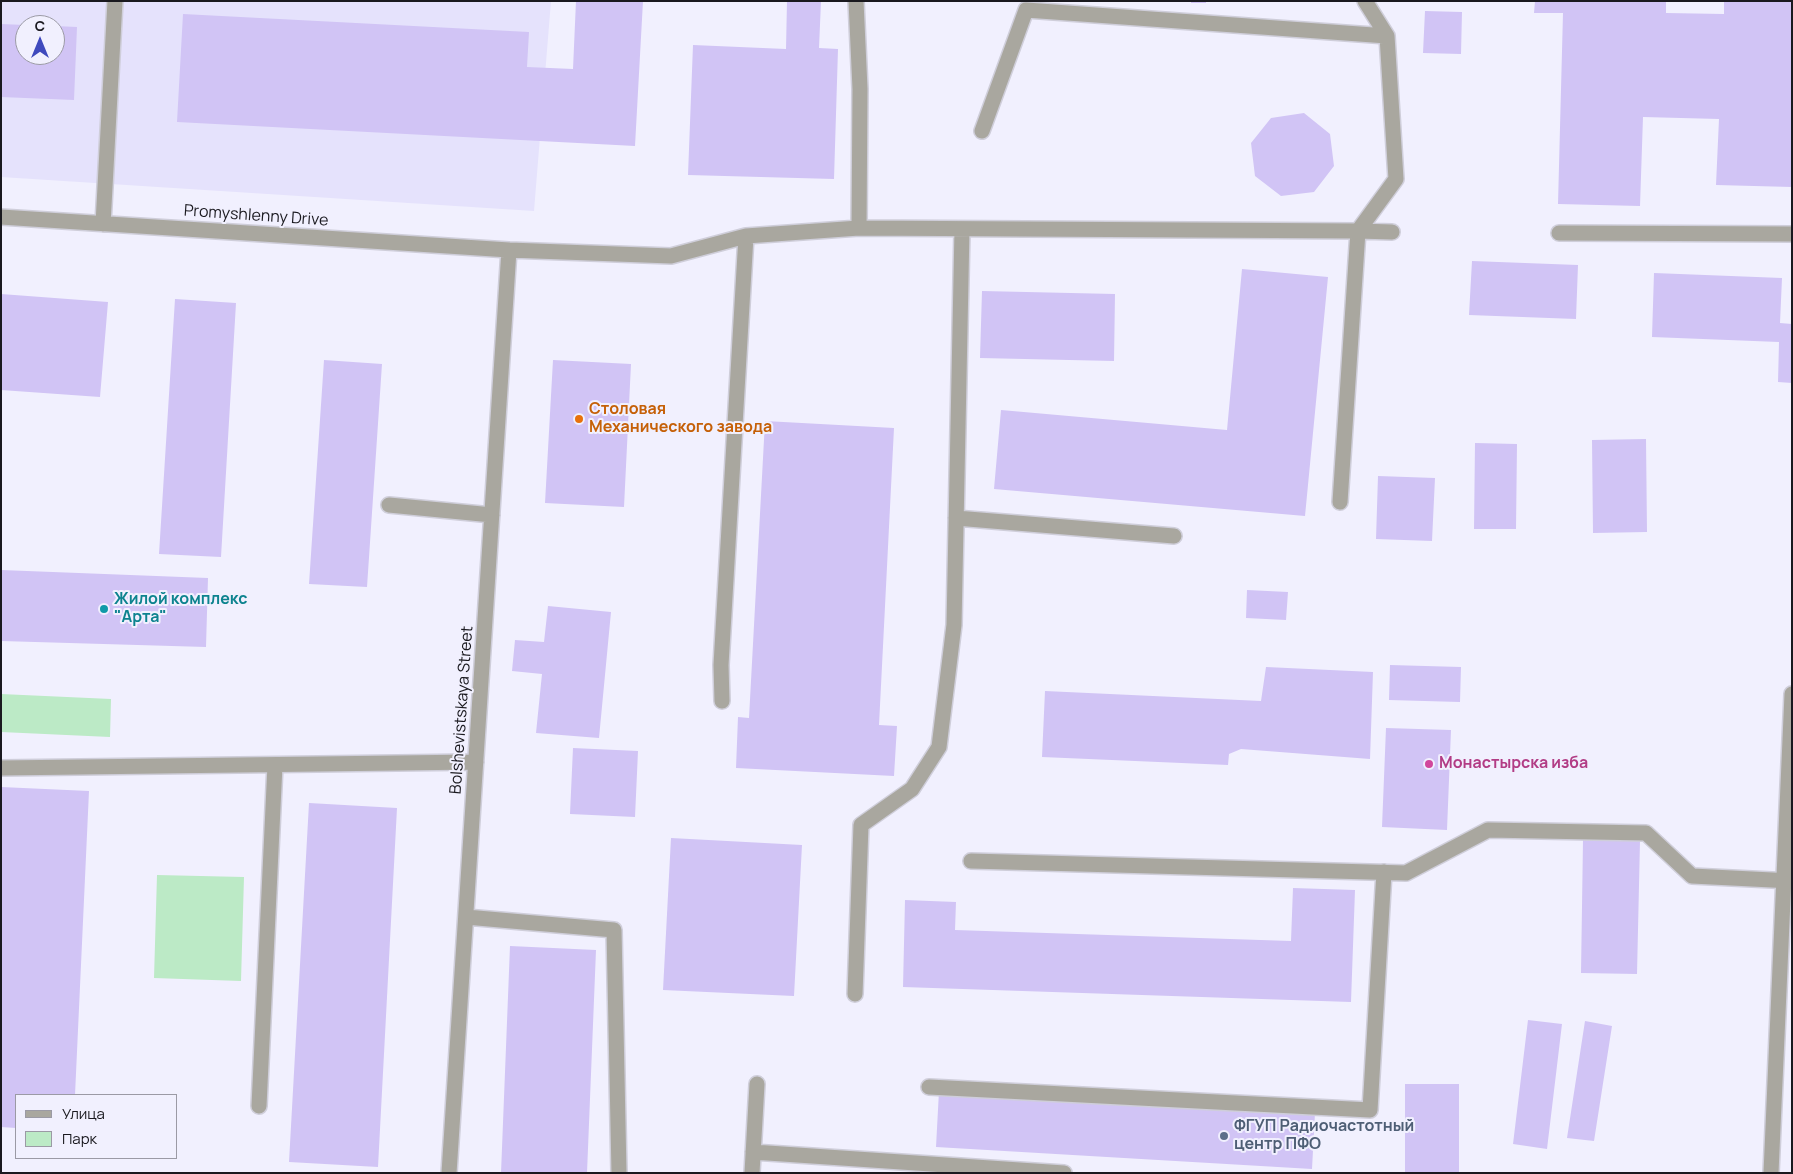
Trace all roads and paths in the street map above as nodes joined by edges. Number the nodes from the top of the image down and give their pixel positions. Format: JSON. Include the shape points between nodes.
{"nodes":[{"id":1,"x":115,"y":1,"type":"edge"},
{"id":2,"x":856,"y":1,"type":"edge"},
{"id":3,"x":1365,"y":1,"type":"edge"},
{"id":4,"x":1387,"y":36,"type":"junction"},
{"id":5,"x":982,"y":131,"type":"dead end"},
{"id":6,"x":1,"y":218,"type":"edge"},
{"id":7,"x":103,"y":224,"type":"junction"},
{"id":8,"x":859,"y":228,"type":"junction"},
{"id":9,"x":962,"y":229,"type":"junction"},
{"id":10,"x":1358,"y":231,"type":"junction"},
{"id":11,"x":1392,"y":232,"type":"dead end"},
{"id":12,"x":1558,"y":233,"type":"dead end"},
{"id":13,"x":1792,"y":234,"type":"edge"},
{"id":14,"x":746,"y":236,"type":"junction"},
{"id":15,"x":510,"y":250,"type":"junction"},
{"id":16,"x":1340,"y":502,"type":"dead end"},
{"id":17,"x":389,"y":505,"type":"dead end"},
{"id":18,"x":492,"y":515,"type":"junction"},
{"id":19,"x":956,"y":518,"type":"junction"},
{"id":20,"x":1174,"y":536,"type":"dead end"},
{"id":21,"x":1792,"y":694,"type":"edge"},
{"id":22,"x":722,"y":701,"type":"dead end"},
{"id":23,"x":476,"y":762,"type":"junction"},
{"id":24,"x":275,"y":765,"type":"junction"},
{"id":25,"x":1,"y":768,"type":"edge"},
{"id":26,"x":971,"y":861,"type":"dead end"},
{"id":27,"x":1384,"y":872,"type":"junction"},
{"id":28,"x":1787,"y":881,"type":"edge"},
{"id":29,"x":466,"y":917,"type":"junction"},
{"id":30,"x":855,"y":994,"type":"dead end"},
{"id":31,"x":757,"y":1084,"type":"dead end"},
{"id":32,"x":929,"y":1087,"type":"dead end"},
{"id":33,"x":259,"y":1106,"type":"dead end"},
{"id":34,"x":753,"y":1152,"type":"junction"},
{"id":35,"x":980,"y":1170,"type":"edge"},
{"id":36,"x":449,"y":1173,"type":"edge"},
{"id":37,"x":619,"y":1173,"type":"edge"},
{"id":38,"x":752,"y":1173,"type":"edge"},
{"id":39,"x":1064,"y":1173,"type":"edge"},
{"id":40,"x":1771,"y":1173,"type":"edge"}],
"edges":[{"from":1,"to":7,"type":"street"},
{"from":2,"to":8,"type":"street","via":[[860,89]]},
{"from":3,"to":4,"type":"street"},
{"from":4,"to":5,"type":"street","via":[[1026,10]]},
{"from":4,"to":10,"type":"street","via":[[1396,178]]},
{"from":6,"to":7,"type":"street","name":"Promyshlenny Drive"},
{"from":7,"to":15,"type":"street","name":"Promyshlenny Drive"},
{"from":8,"to":9,"type":"street","name":"Promyshlenny Drive"},
{"from":8,"to":14,"type":"street","name":"Promyshlenny Drive"},
{"from":9,"to":10,"type":"street","name":"Promyshlenny Drive"},
{"from":9,"to":19,"type":"street"},
{"from":10,"to":11,"type":"street","name":"Promyshlenny Drive"},
{"from":10,"to":16,"type":"street"},
{"from":12,"to":13,"type":"street"},
{"from":14,"to":15,"type":"street","name":"Promyshlenny Drive","via":[[671,256]]},
{"from":14,"to":22,"type":"street","via":[[721,665]]},
{"from":15,"to":18,"type":"street","name":"Bolshevistskaya Street"},
{"from":17,"to":18,"type":"street"},
{"from":18,"to":23,"type":"street","name":"Bolshevistskaya Street"},
{"from":19,"to":20,"type":"street"},
{"from":19,"to":30,"type":"street","via":[[954,625],[938,747],[912,789],[861,824]]},
{"from":21,"to":28,"type":"street"},
{"from":23,"to":24,"type":"street"},
{"from":23,"to":29,"type":"street","name":"Bolshevistskaya Street"},
{"from":24,"to":25,"type":"street"},
{"from":24,"to":33,"type":"street"},
{"from":26,"to":27,"type":"street"},
{"from":27,"to":28,"type":"street","via":[[1406,873],[1488,830],[1646,833],[1692,876]]},
{"from":27,"to":32,"type":"street","via":[[1370,1110]]},
{"from":28,"to":40,"type":"street"},
{"from":29,"to":36,"type":"street","name":"Bolshevistskaya Street"},
{"from":29,"to":37,"type":"street","via":[[614,930]]},
{"from":31,"to":34,"type":"street"},
{"from":34,"to":35,"type":"street"},
{"from":34,"to":38,"type":"street"},
{"from":35,"to":39,"type":"street"}]}
